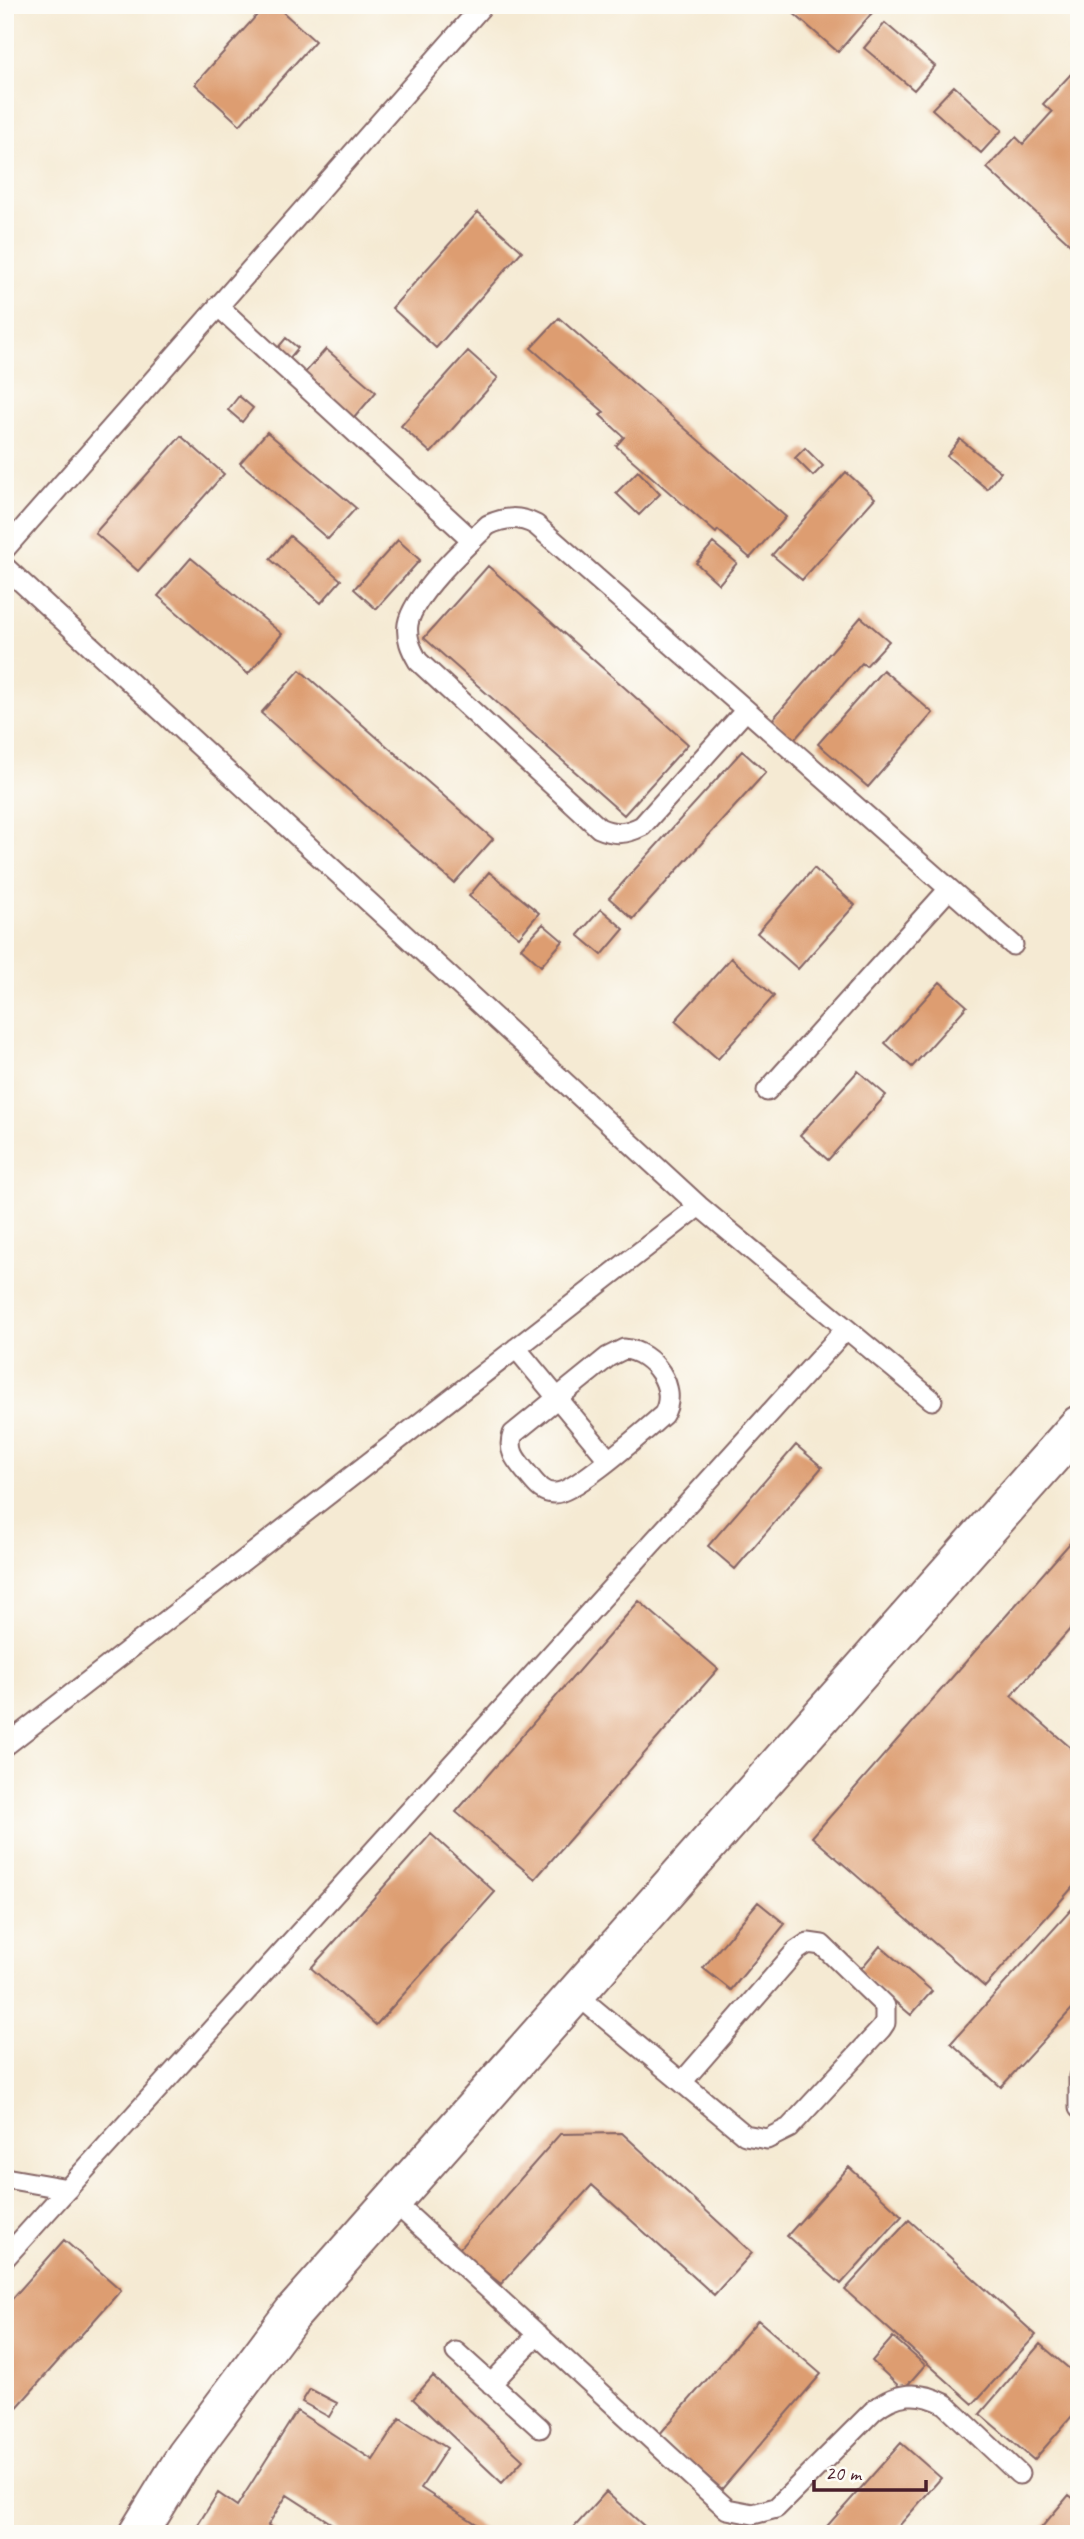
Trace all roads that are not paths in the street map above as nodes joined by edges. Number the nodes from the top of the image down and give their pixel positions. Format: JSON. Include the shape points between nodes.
{"nodes":[{"id":1,"x":483,"y":5,"type":"edge"},
{"id":2,"x":218,"y":306,"type":"junction"},
{"id":3,"x":472,"y":540,"type":"junction"},
{"id":4,"x":5,"y":549,"type":"edge"},
{"id":5,"x":5,"y":567,"type":"edge"},
{"id":6,"x":747,"y":710,"type":"junction"},
{"id":7,"x":950,"y":889,"type":"junction"},
{"id":8,"x":1013,"y":945,"type":"dead end"},
{"id":9,"x":767,"y":1091,"type":"dead end"},
{"id":10,"x":699,"y":1206,"type":"junction"},
{"id":11,"x":845,"y":1330,"type":"junction"},
{"id":12,"x":516,"y":1348,"type":"junction"},
{"id":13,"x":557,"y":1398,"type":"junction"},
{"id":14,"x":932,"y":1401,"type":"dead end"},
{"id":15,"x":1079,"y":1425,"type":"edge"},
{"id":16,"x":608,"y":1459,"type":"junction"},
{"id":17,"x":5,"y":1745,"type":"edge"},
{"id":18,"x":576,"y":1994,"type":"junction"},
{"id":19,"x":1079,"y":2077,"type":"edge"},
{"id":20,"x":682,"y":2082,"type":"junction"},
{"id":21,"x":1079,"y":2108,"type":"edge"},
{"id":22,"x":5,"y":2178,"type":"edge"},
{"id":23,"x":68,"y":2189,"type":"junction"},
{"id":24,"x":393,"y":2201,"type":"junction"},
{"id":25,"x":5,"y":2258,"type":"edge"},
{"id":26,"x":538,"y":2334,"type":"junction"},
{"id":27,"x":456,"y":2353,"type":"dead end"},
{"id":28,"x":491,"y":2384,"type":"junction"},
{"id":29,"x":540,"y":2428,"type":"dead end"},
{"id":30,"x":1019,"y":2474,"type":"dead end"},
{"id":31,"x":138,"y":2534,"type":"edge"}],
"edges":[{"from":1,"to":2,"type":"lane"},
{"from":2,"to":3,"type":"lane"},
{"from":2,"to":4,"type":"lane"},
{"from":3,"to":6,"type":"lane","via":[[502,519],[536,525]]},
{"from":3,"to":6,"type":"lane","via":[[413,608],[407,633],[411,648],[418,661],[599,828],[620,834],[642,826]]},
{"from":5,"to":10,"type":"lane"},
{"from":6,"to":7,"type":"lane"},
{"from":7,"to":8,"type":"lane"},
{"from":7,"to":9,"type":"lane"},
{"from":10,"to":11,"type":"lane"},
{"from":10,"to":12,"type":"lane"},
{"from":11,"to":14,"type":"lane"},
{"from":11,"to":23,"type":"lane"},
{"from":12,"to":13,"type":"lane"},
{"from":12,"to":17,"type":"lane"},
{"from":13,"to":16,"type":"lane"},
{"from":13,"to":16,"type":"lane","via":[[510,1442],[515,1458],[537,1486],[555,1494],[566,1491]]},
{"from":13,"to":16,"type":"lane","via":[[615,1352],[634,1350],[646,1357],[667,1383],[669,1406]]},
{"from":15,"to":18,"type":"street"},
{"from":18,"to":20,"type":"lane"},
{"from":18,"to":24,"type":"street"},
{"from":19,"to":21,"type":"lane"},
{"from":20,"to":20,"type":"lane","via":[[745,2135],[778,2136],[881,2029],[885,2006],[822,1945],[808,1943],[796,1951]]},
{"from":22,"to":23,"type":"lane"},
{"from":23,"to":25,"type":"lane"},
{"from":24,"to":26,"type":"lane"},
{"from":24,"to":31,"type":"street","via":[[237,2384]]},
{"from":26,"to":28,"type":"lane"},
{"from":26,"to":30,"type":"lane","via":[[727,2509],[740,2513],[765,2512],[786,2501],[873,2411],[899,2396],[922,2395],[945,2404]]},
{"from":27,"to":28,"type":"lane"},
{"from":28,"to":29,"type":"lane"}]}
